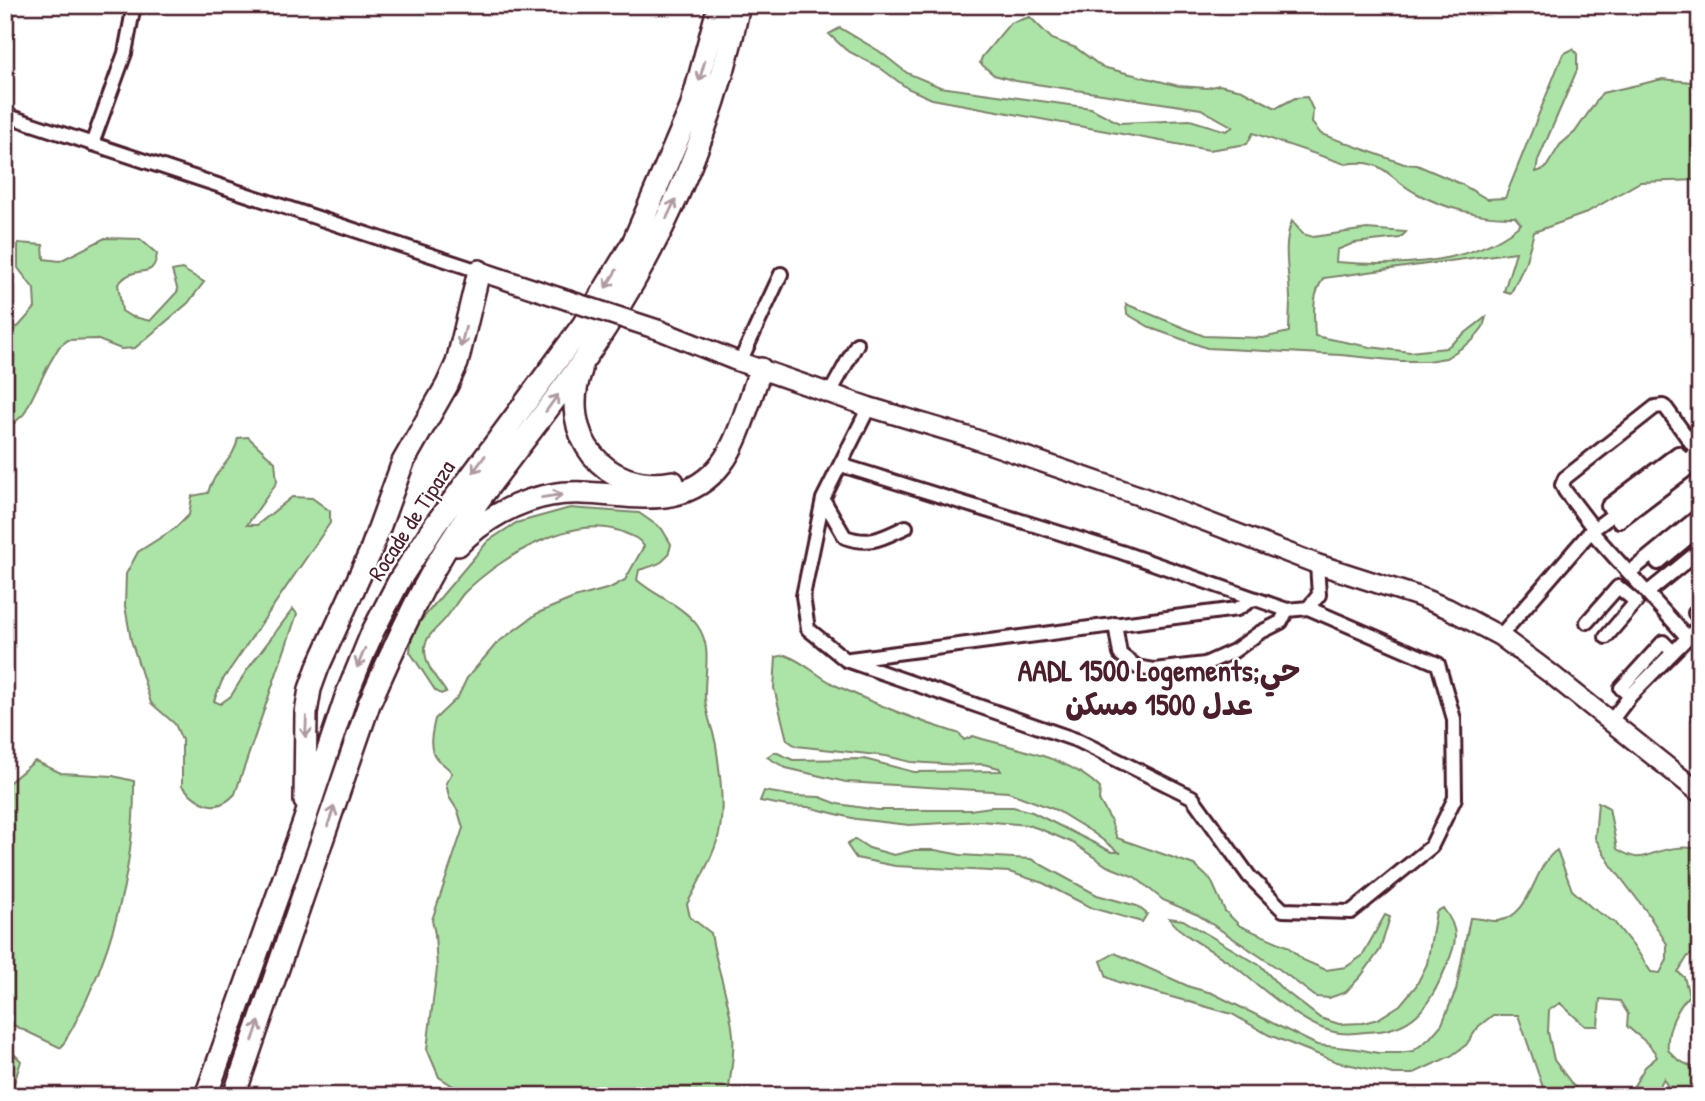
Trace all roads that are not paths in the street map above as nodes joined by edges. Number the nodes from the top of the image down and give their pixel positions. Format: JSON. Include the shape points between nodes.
{"nodes":[{"id":1,"x":134,"y":5,"type":"edge"},
{"id":2,"x":719,"y":5,"type":"edge"},
{"id":3,"x":739,"y":5,"type":"edge"},
{"id":4,"x":5,"y":115,"type":"edge"},
{"id":5,"x":92,"y":144,"type":"junction"},
{"id":6,"x":479,"y":271,"type":"junction"},
{"id":7,"x":781,"y":274,"type":"dead end"},
{"id":8,"x":606,"y":328,"type":"junction"},
{"id":9,"x":857,"y":344,"type":"dead end"},
{"id":10,"x":750,"y":365,"type":"junction"},
{"id":11,"x":830,"y":393,"type":"junction"},
{"id":12,"x":869,"y":407,"type":"junction"},
{"id":13,"x":1696,"y":444,"type":"edge"},
{"id":14,"x":841,"y":465,"type":"junction"},
{"id":15,"x":823,"y":499,"type":"junction"},
{"id":16,"x":1700,"y":515,"type":"edge"},
{"id":17,"x":906,"y":527,"type":"dead end"},
{"id":18,"x":1700,"y":528,"type":"edge"},
{"id":19,"x":1592,"y":530,"type":"junction"},
{"id":20,"x":1700,"y":550,"type":"edge"},
{"id":21,"x":1652,"y":555,"type":"junction"},
{"id":22,"x":1317,"y":564,"type":"junction"},
{"id":23,"x":1634,"y":578,"type":"junction"},
{"id":24,"x":422,"y":591,"type":"junction"},
{"id":25,"x":1647,"y":593,"type":"junction"},
{"id":26,"x":1626,"y":594,"type":"junction"},
{"id":27,"x":1253,"y":599,"type":"junction"},
{"id":28,"x":1308,"y":608,"type":"junction"},
{"id":29,"x":1700,"y":609,"type":"edge"},
{"id":30,"x":1287,"y":610,"type":"junction"},
{"id":31,"x":1700,"y":618,"type":"edge"},
{"id":32,"x":1587,"y":622,"type":"dead end"},
{"id":33,"x":1115,"y":624,"type":"junction"},
{"id":34,"x":1700,"y":625,"type":"edge"},
{"id":35,"x":1500,"y":636,"type":"junction"},
{"id":36,"x":1688,"y":636,"type":"junction"},
{"id":37,"x":1606,"y":637,"type":"dead end"},
{"id":38,"x":1700,"y":645,"type":"edge"},
{"id":39,"x":846,"y":660,"type":"junction"},
{"id":40,"x":1700,"y":707,"type":"edge"},
{"id":41,"x":1700,"y":718,"type":"edge"},
{"id":42,"x":1611,"y":721,"type":"junction"},
{"id":43,"x":1700,"y":793,"type":"edge"},
{"id":44,"x":304,"y":822,"type":"junction"},
{"id":45,"x":205,"y":1096,"type":"edge"},
{"id":46,"x":234,"y":1096,"type":"edge"}],
"edges":[{"from":1,"to":5,"type":"street","via":[[125,53]]},
{"from":2,"to":44,"type":"highway","name":"Rocade de Tipaza","one_way":true,"via":[[691,108],[633,243],[583,325],[400,579],[347,694]]},
{"from":8,"to":3,"type":"highway","name":"Rocade de Tipaza","one_way":true,"via":[[652,248],[710,118]]},
{"from":4,"to":5,"type":"street"},
{"from":5,"to":6,"type":"street"},
{"from":6,"to":10,"type":"street","bridge":true},
{"from":6,"to":44,"type":"highway","one_way":true,"via":[[457,363],[403,462],[370,553],[310,689]]},
{"from":7,"to":10,"type":"street"},
{"from":8,"to":10,"type":"highway","via":[[585,359],[575,419],[582,440],[596,459],[631,482],[654,486],[677,481],[710,458]]},
{"from":24,"to":8,"type":"highway","name":"Rocade de Tipaza","one_way":true,"via":[[474,508]]},
{"from":9,"to":11,"type":"street"},
{"from":10,"to":11,"type":"street"},
{"from":24,"to":10,"type":"highway","one_way":true,"via":[[441,564],[483,523],[528,501],[575,494],[646,499],[692,489],[725,460]]},
{"from":11,"to":12,"type":"street"},
{"from":12,"to":14,"type":"street"},
{"from":12,"to":22,"type":"street","via":[[1124,490]]},
{"from":13,"to":19,"type":"street","via":[[1684,461]]},
{"from":13,"to":19,"type":"street","via":[[1666,408],[1658,406],[1566,476],[1564,491]]},
{"from":14,"to":15,"type":"street"},
{"from":14,"to":27,"type":"street","via":[[1121,552]]},
{"from":15,"to":17,"type":"street","via":[[845,537],[872,542]]},
{"from":15,"to":39,"type":"street","via":[[803,596],[808,629]]},
{"from":16,"to":21,"type":"street"},
{"from":18,"to":21,"type":"street","via":[[1658,563]]},
{"from":19,"to":23,"type":"street"},
{"from":19,"to":35,"type":"street"},
{"from":20,"to":25,"type":"street"},
{"from":21,"to":23,"type":"street"},
{"from":22,"to":28,"type":"street","via":[[1319,595]]},
{"from":22,"to":35,"type":"street","via":[[1417,596]]},
{"from":23,"to":25,"type":"street"},
{"from":23,"to":26,"type":"street"},
{"from":46,"to":24,"type":"highway","name":"Rocade de Tipaza","one_way":true,"via":[[369,704]]},
{"from":25,"to":36,"type":"street"},
{"from":26,"to":32,"type":"street","via":[[1618,587]]},
{"from":26,"to":37,"type":"street","via":[[1636,602]]},
{"from":27,"to":30,"type":"street"},
{"from":27,"to":33,"type":"street","via":[[1237,609]]},
{"from":28,"to":30,"type":"street"},
{"from":28,"to":39,"type":"street","via":[[1438,663],[1454,719],[1455,798],[1431,847],[1351,912],[1283,910],[1249,876],[1192,797],[1079,741]]},
{"from":29,"to":31,"type":"street","via":[[1695,612]]},
{"from":30,"to":33,"type":"street","via":[[1281,622],[1234,651],[1205,664],[1154,670],[1137,667],[1120,654]]},
{"from":33,"to":39,"type":"street"},
{"from":34,"to":36,"type":"street"},
{"from":35,"to":42,"type":"street"},
{"from":36,"to":38,"type":"street"},
{"from":36,"to":42,"type":"street"},
{"from":40,"to":41,"type":"street"},
{"from":42,"to":43,"type":"street"},
{"from":44,"to":45,"type":"highway","name":"Rocade de Tipaza"}]}
